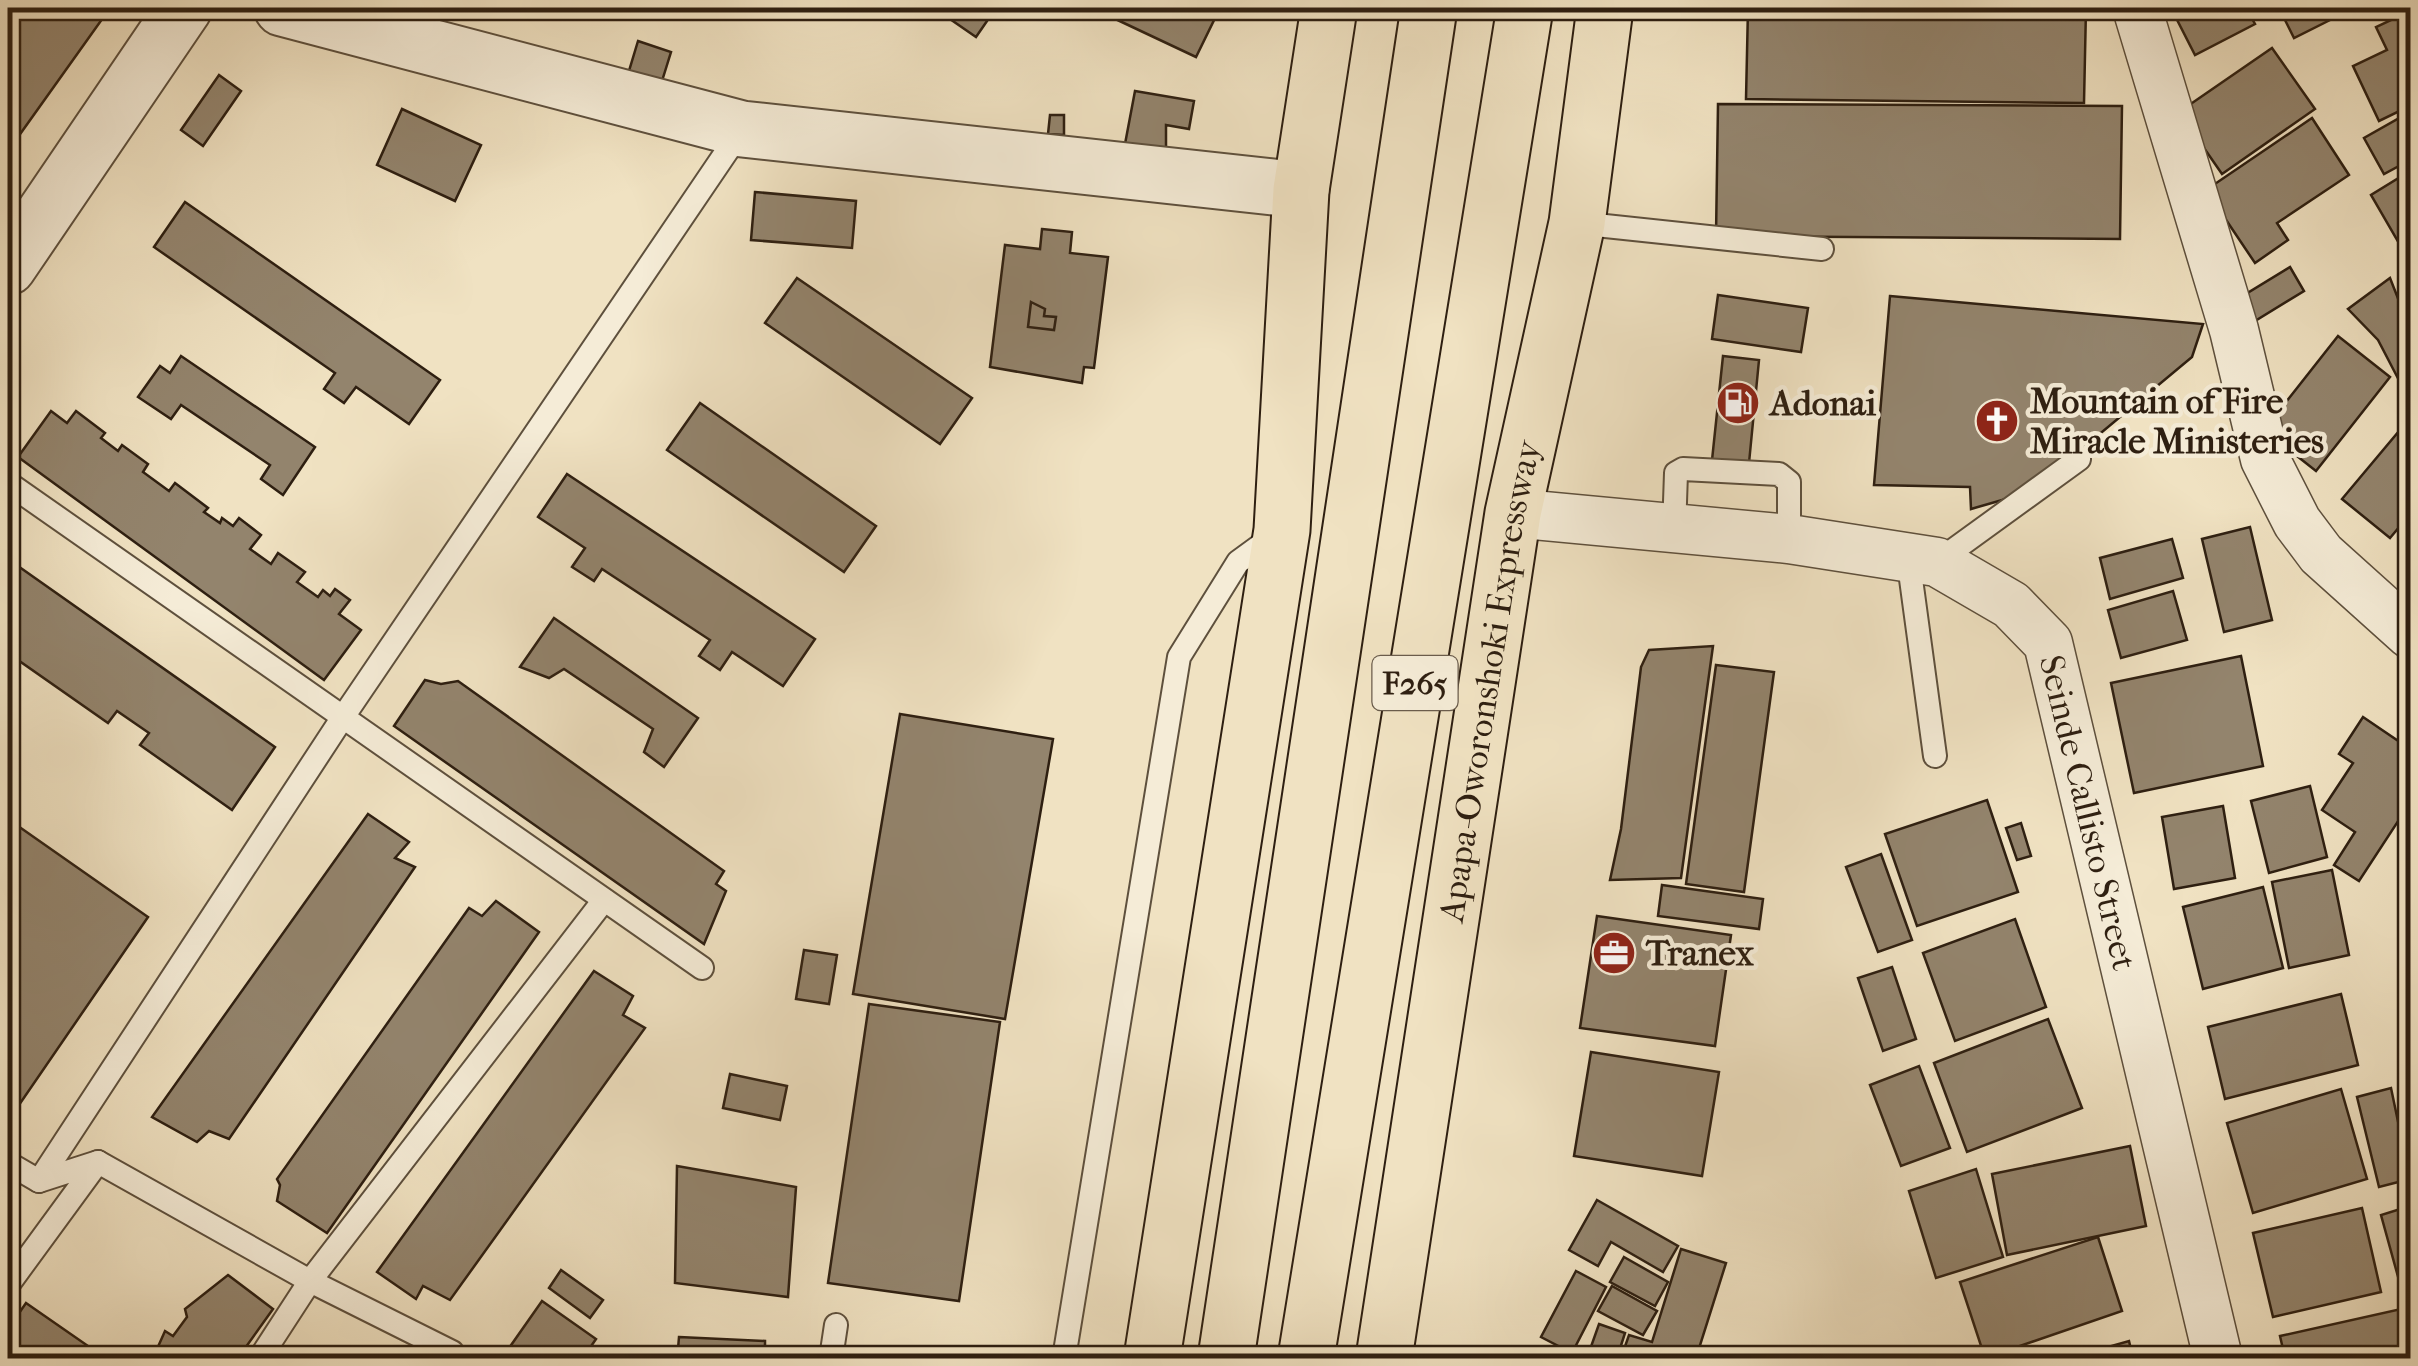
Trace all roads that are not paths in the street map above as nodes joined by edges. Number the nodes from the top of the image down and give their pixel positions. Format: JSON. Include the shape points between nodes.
{"nodes":[{"id":1,"x":184,"y":8,"type":"edge"},
{"id":2,"x":282,"y":8,"type":"edge"},
{"id":3,"x":1328,"y":8,"type":"edge"},
{"id":4,"x":1429,"y":8,"type":"edge"},
{"id":5,"x":1525,"y":8,"type":"edge"},
{"id":6,"x":1605,"y":8,"type":"edge"},
{"id":7,"x":2137,"y":8,"type":"edge"},
{"id":8,"x":742,"y":129,"type":"junction"},
{"id":9,"x":1302,"y":190,"type":"junction"},
{"id":10,"x":1577,"y":222,"type":"junction"},
{"id":11,"x":1822,"y":249,"type":"dead end"},
{"id":12,"x":8,"y":264,"type":"edge"},
{"id":13,"x":2079,"y":459,"type":"dead end"},
{"id":14,"x":8,"y":483,"type":"edge"},
{"id":15,"x":1514,"y":513,"type":"junction"},
{"id":16,"x":1282,"y":530,"type":"junction"},
{"id":17,"x":1674,"y":531,"type":"junction"},
{"id":18,"x":1790,"y":538,"type":"junction"},
{"id":19,"x":1922,"y":559,"type":"junction"},
{"id":20,"x":2410,"y":634,"type":"edge"},
{"id":21,"x":341,"y":720,"type":"junction"},
{"id":22,"x":1936,"y":756,"type":"dead end"},
{"id":23,"x":604,"y":900,"type":"junction"},
{"id":24,"x":702,"y":968,"type":"dead end"},
{"id":25,"x":98,"y":1162,"type":"junction"},
{"id":26,"x":8,"y":1163,"type":"edge"},
{"id":27,"x":39,"y":1181,"type":"junction"},
{"id":28,"x":310,"y":1282,"type":"junction"},
{"id":29,"x":8,"y":1285,"type":"edge"},
{"id":30,"x":836,"y":1325,"type":"dead end"},
{"id":31,"x":452,"y":1352,"type":"dead end"},
{"id":32,"x":260,"y":1358,"type":"edge"},
{"id":33,"x":831,"y":1358,"type":"edge"},
{"id":34,"x":1064,"y":1358,"type":"edge"},
{"id":35,"x":1152,"y":1358,"type":"edge"},
{"id":36,"x":1226,"y":1358,"type":"edge"},
{"id":37,"x":1306,"y":1358,"type":"edge"},
{"id":38,"x":1384,"y":1358,"type":"edge"},
{"id":39,"x":2218,"y":1358,"type":"edge"}],
"edges":[{"from":1,"to":12,"type":"street"},
{"from":2,"to":8,"type":"street"},
{"from":3,"to":9,"type":"main road"},
{"from":4,"to":36,"type":"main road","number":"F265"},
{"from":5,"to":37,"type":"main road","name":"Apapa-Oworonshoki Expressway","number":"F265"},
{"from":6,"to":10,"type":"main road","name":"Apapa-Oworonshoki Expressway"},
{"from":7,"to":20,"type":"street","via":[[2266,459],[2321,554]]},
{"from":8,"to":9,"type":"street"},
{"from":8,"to":21,"type":"lane"},
{"from":9,"to":16,"type":"main road"},
{"from":10,"to":11,"type":"lane"},
{"from":10,"to":15,"type":"main road","name":"Apapa-Oworonshoki Expressway"},
{"from":13,"to":19,"type":"lane"},
{"from":14,"to":21,"type":"lane"},
{"from":15,"to":17,"type":"street","name":"Seinde Callisto Street"},
{"from":15,"to":38,"type":"main road","name":"Apapa-Oworonshoki Expressway"},
{"from":16,"to":34,"type":"lane","via":[[1238,562],[1179,657]]},
{"from":16,"to":35,"type":"main road"},
{"from":17,"to":18,"type":"street","name":"Seinde Callisto Street"},
{"from":17,"to":18,"type":"lane","via":[[1675,479],[1683,469],[1779,474],[1789,482]]},
{"from":18,"to":19,"type":"street","name":"Seinde Callisto Street"},
{"from":19,"to":22,"type":"lane"},
{"from":19,"to":39,"type":"street","name":"Seinde Callisto Street","via":[[2011,606],[2048,642]]},
{"from":21,"to":23,"type":"lane"},
{"from":21,"to":27,"type":"lane"},
{"from":23,"to":24,"type":"lane"},
{"from":23,"to":28,"type":"lane"},
{"from":25,"to":27,"type":"lane"},
{"from":25,"to":28,"type":"lane"},
{"from":25,"to":29,"type":"lane"},
{"from":26,"to":27,"type":"lane"},
{"from":28,"to":31,"type":"lane"},
{"from":28,"to":32,"type":"lane"},
{"from":30,"to":33,"type":"lane"}]}
